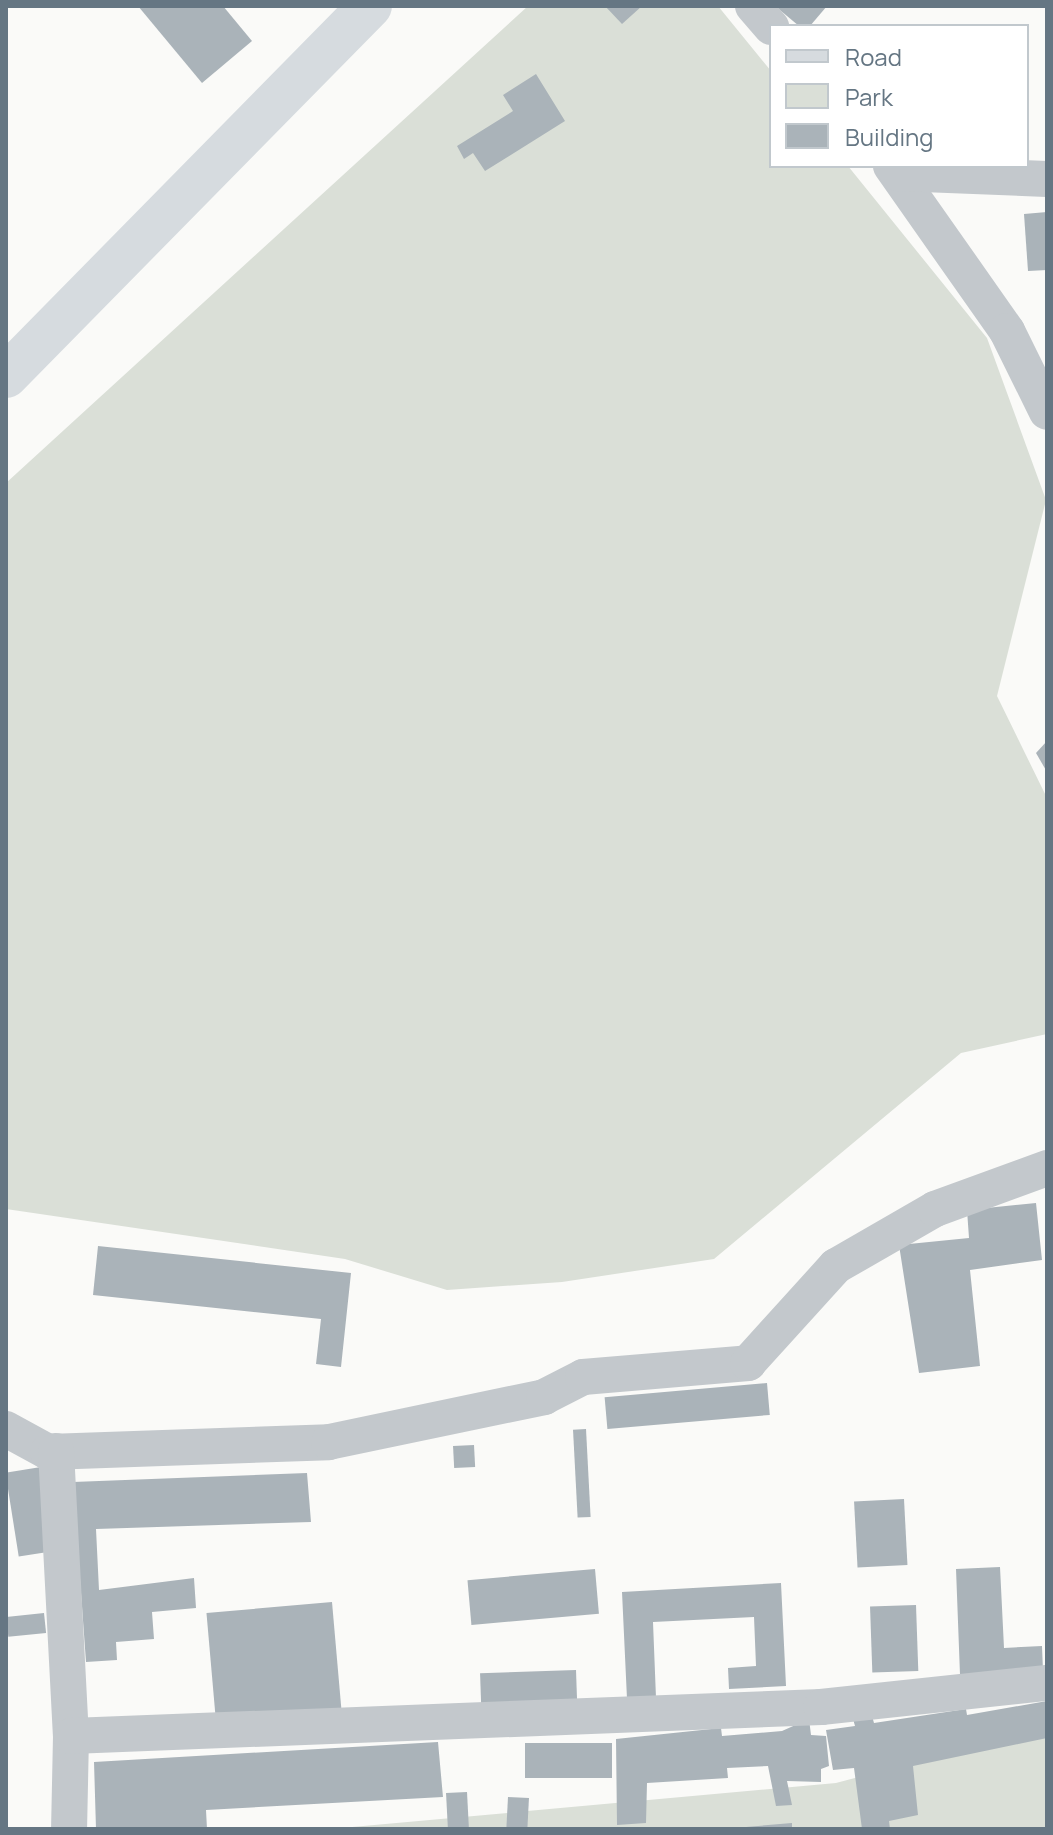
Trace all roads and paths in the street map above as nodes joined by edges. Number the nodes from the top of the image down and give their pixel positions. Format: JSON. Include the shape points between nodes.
{"nodes":[{"id":1,"x":370,"y":6,"type":"edge"},
{"id":2,"x":753,"y":6,"type":"edge"},
{"id":3,"x":769,"y":25,"type":"edge"},
{"id":4,"x":894,"y":169,"type":"edge"},
{"id":5,"x":1047,"y":179,"type":"edge"},
{"id":6,"x":6,"y":376,"type":"edge"},
{"id":7,"x":1047,"y":412,"type":"edge"},
{"id":8,"x":1047,"y":1168,"type":"edge"},
{"id":9,"x":6,"y":1429,"type":"edge"},
{"id":10,"x":56,"y":1451,"type":"junction"},
{"id":11,"x":1047,"y":1683,"type":"edge"},
{"id":12,"x":71,"y":1736,"type":"junction"},
{"id":13,"x":69,"y":1829,"type":"edge"}],
"edges":[{"from":1,"to":6,"type":"main road"},
{"from":2,"to":3,"type":"street"},
{"from":4,"to":5,"type":"street"},
{"from":4,"to":7,"type":"street","via":[[1007,331]]},
{"from":8,"to":10,"type":"street","via":[[935,1209],[836,1266],[748,1363],[583,1377],[544,1397],[329,1442]]},
{"from":9,"to":10,"type":"street"},
{"from":10,"to":12,"type":"street"},
{"from":11,"to":12,"type":"street","via":[[821,1707]]},
{"from":12,"to":13,"type":"street"}]}
